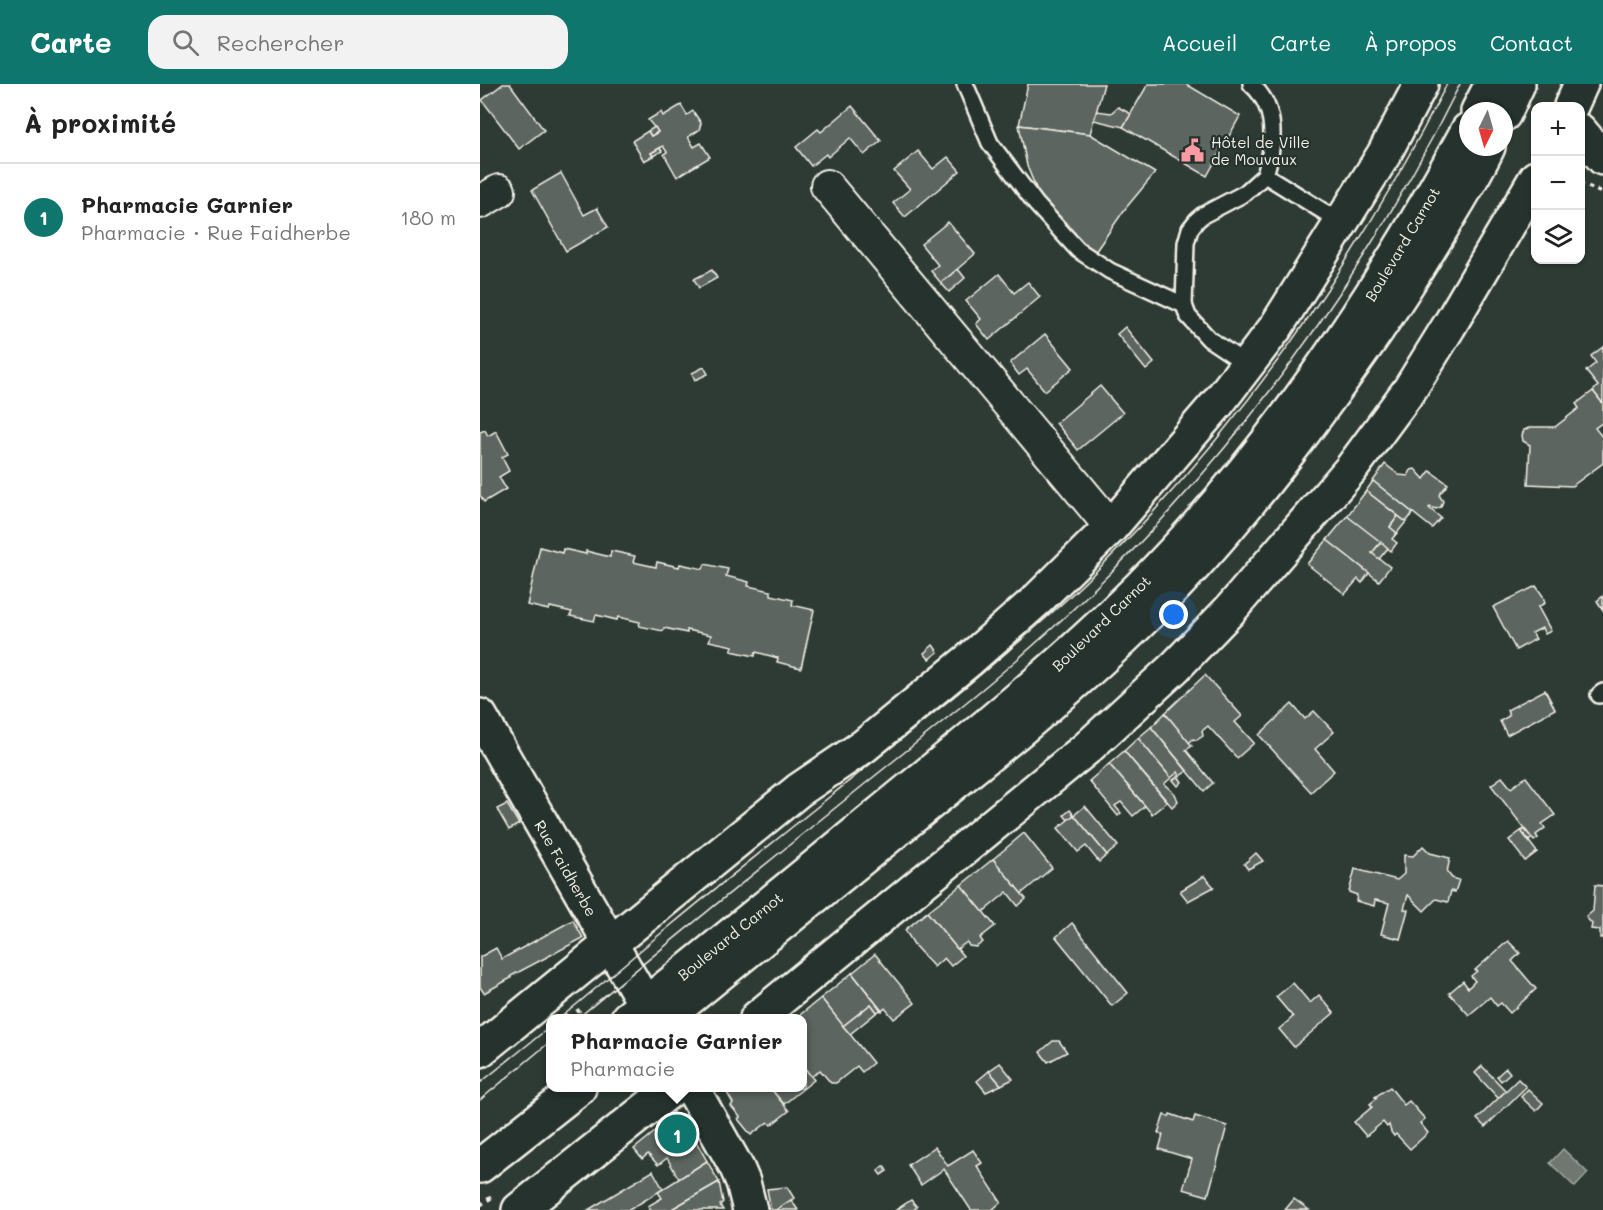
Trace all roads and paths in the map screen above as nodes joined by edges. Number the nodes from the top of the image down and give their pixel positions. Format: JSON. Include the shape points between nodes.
{"nodes":[{"id":1,"x":965,"y":84,"type":"edge"},
{"id":2,"x":1251,"y":84,"type":"edge"},
{"id":3,"x":1421,"y":84,"type":"edge"},
{"id":4,"x":1492,"y":84,"type":"edge"},
{"id":5,"x":1518,"y":84,"type":"edge"},
{"id":6,"x":1581,"y":84,"type":"edge"},
{"id":7,"x":1483,"y":102,"type":"edge"},
{"id":8,"x":1510,"y":102,"type":"edge"},
{"id":9,"x":1573,"y":102,"type":"edge"},
{"id":10,"x":1585,"y":136,"type":"edge"},
{"id":11,"x":1459,"y":146,"type":"edge"},
{"id":12,"x":1483,"y":156,"type":"edge"},
{"id":13,"x":1603,"y":158,"type":"edge"},
{"id":14,"x":1265,"y":175,"type":"junction"},
{"id":15,"x":1585,"y":185,"type":"edge"},
{"id":16,"x":827,"y":186,"type":"dead end"},
{"id":17,"x":1531,"y":187,"type":"edge"},
{"id":18,"x":1603,"y":196,"type":"edge"},
{"id":19,"x":1342,"y":223,"type":"junction"},
{"id":20,"x":1184,"y":305,"type":"junction"},
{"id":21,"x":1248,"y":365,"type":"junction"},
{"id":22,"x":1111,"y":527,"type":"junction"},
{"id":23,"x":480,"y":716,"type":"edge"},
{"id":24,"x":610,"y":944,"type":"junction"},
{"id":25,"x":647,"y":1014,"type":"edge"},
{"id":26,"x":649,"y":1014,"type":"edge"},
{"id":27,"x":649,"y":1014,"type":"edge"},
{"id":28,"x":762,"y":1014,"type":"edge"},
{"id":29,"x":480,"y":1050,"type":"edge"},
{"id":30,"x":546,"y":1084,"type":"edge"},
{"id":31,"x":574,"y":1092,"type":"edge"},
{"id":32,"x":668,"y":1092,"type":"edge"},
{"id":33,"x":694,"y":1092,"type":"edge"},
{"id":34,"x":480,"y":1137,"type":"edge"},
{"id":35,"x":480,"y":1166,"type":"edge"},
{"id":36,"x":519,"y":1210,"type":"edge"},
{"id":37,"x":750,"y":1210,"type":"edge"}],
"edges":[{"from":1,"to":20,"type":"lane","via":[[990,143],[1036,204],[1078,250],[1110,271]]},
{"from":2,"to":14,"type":"lane","via":[[1262,95],[1272,122],[1272,146]]},
{"from":3,"to":19,"type":"street"},
{"from":4,"to":7,"type":"street"},
{"from":5,"to":8,"type":"street"},
{"from":6,"to":9,"type":"street"},
{"from":10,"to":13,"type":"street"},
{"from":11,"to":26,"type":"street","name":"Boulevard Carnot","via":[[1408,236],[1332,355],[1248,466],[1142,585],[1037,684]]},
{"from":12,"to":27,"type":"street","name":"Boulevard Carnot","via":[[1420,264],[1298,442],[1178,583],[1078,681],[1021,729]]},
{"from":14,"to":19,"type":"lane"},
{"from":14,"to":20,"type":"lane","via":[[1245,194],[1193,224],[1186,243]]},
{"from":15,"to":18,"type":"path"},
{"from":16,"to":22,"type":"street"},
{"from":17,"to":28,"type":"street","via":[[1410,389],[1351,469],[1230,610],[1087,748]]},
{"from":19,"to":21,"type":"street"},
{"from":20,"to":21,"type":"lane","via":[[1188,316],[1209,339]]},
{"from":21,"to":22,"type":"street"},
{"from":22,"to":24,"type":"street","via":[[969,660],[864,746],[799,790]]},
{"from":23,"to":24,"type":"street","name":"Rue Faidherbe"},
{"from":24,"to":25,"type":"street","name":"Rue Faidherbe"},
{"from":24,"to":29,"type":"street"},
{"from":30,"to":34,"type":"street"},
{"from":31,"to":35,"type":"street"},
{"from":32,"to":36,"type":"street"},
{"from":33,"to":37,"type":"street","via":[[737,1168]]}]}
